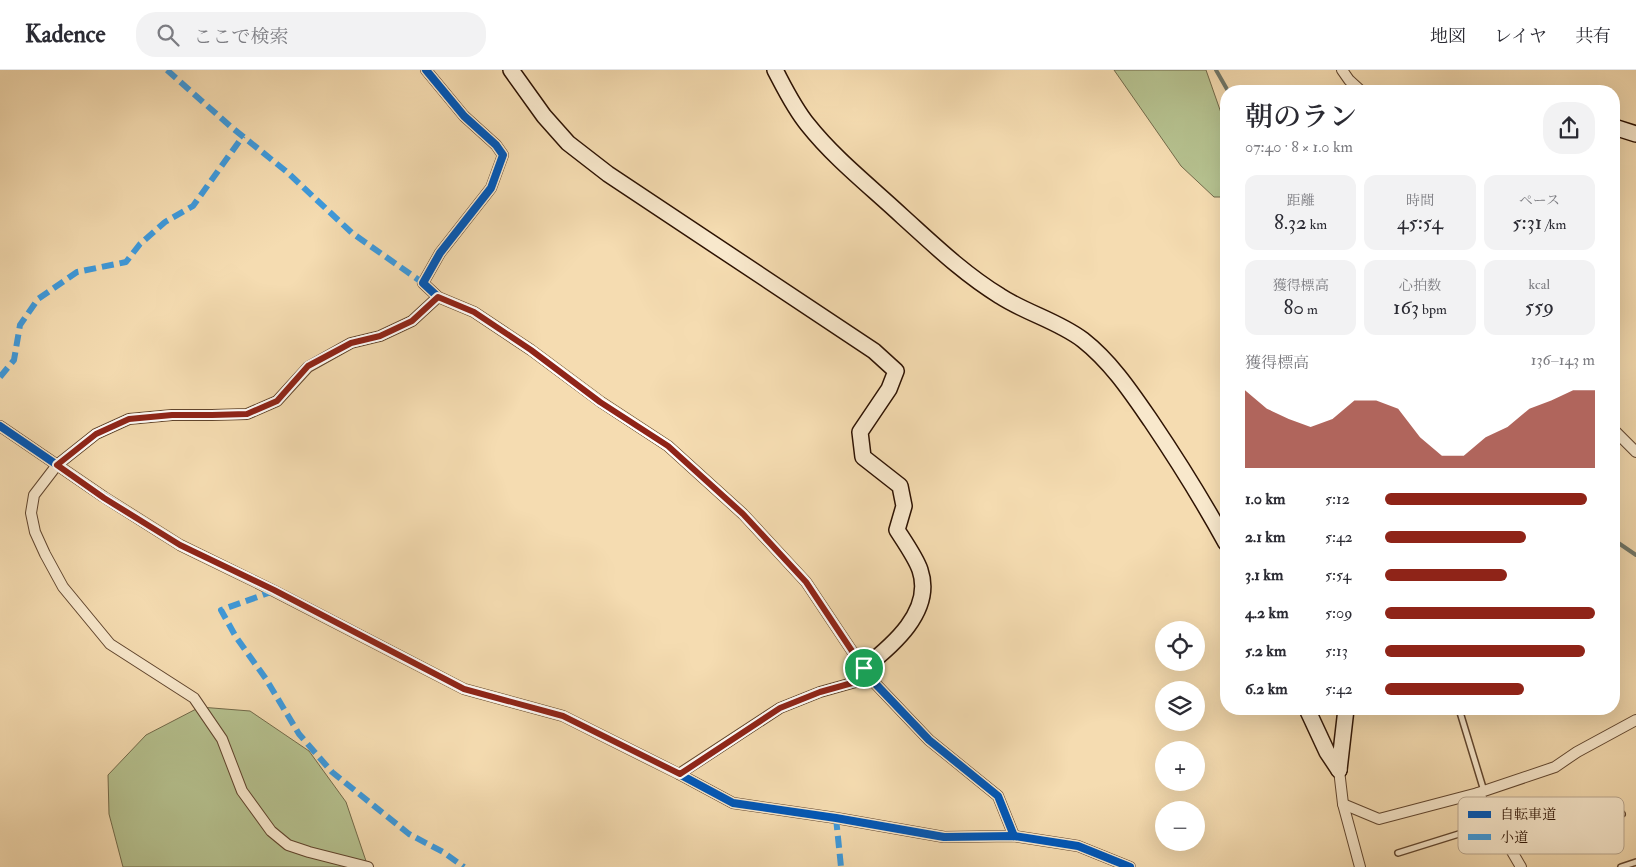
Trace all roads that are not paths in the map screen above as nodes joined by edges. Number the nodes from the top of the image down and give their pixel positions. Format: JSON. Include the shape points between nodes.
{"nodes":[{"id":1,"x":426,"y":70,"type":"edge"},
{"id":2,"x":511,"y":70,"type":"edge"},
{"id":3,"x":775,"y":70,"type":"edge"},
{"id":4,"x":1342,"y":70,"type":"edge"},
{"id":5,"x":1354,"y":85,"type":"edge"},
{"id":6,"x":1620,"y":129,"type":"edge"},
{"id":7,"x":1636,"y":134,"type":"edge"},
{"id":8,"x":438,"y":297,"type":"junction"},
{"id":9,"x":0,"y":426,"type":"edge"},
{"id":10,"x":1620,"y":436,"type":"edge"},
{"id":11,"x":1636,"y":452,"type":"edge"},
{"id":12,"x":57,"y":465,"type":"junction"},
{"id":13,"x":1220,"y":533,"type":"edge"},
{"id":14,"x":867,"y":673,"type":"junction"},
{"id":15,"x":1310,"y":715,"type":"edge"},
{"id":16,"x":1345,"y":715,"type":"edge"},
{"id":17,"x":1460,"y":715,"type":"edge"},
{"id":18,"x":1636,"y":720,"type":"edge"},
{"id":19,"x":1339,"y":770,"type":"junction"},
{"id":20,"x":680,"y":774,"type":"junction"},
{"id":21,"x":1480,"y":792,"type":"junction"},
{"id":22,"x":1461,"y":797,"type":"edge"},
{"id":23,"x":1482,"y":797,"type":"edge"},
{"id":24,"x":1458,"y":798,"type":"edge"},
{"id":25,"x":1343,"y":804,"type":"junction"},
{"id":26,"x":1458,"y":834,"type":"edge"},
{"id":27,"x":1014,"y":836,"type":"junction"},
{"id":28,"x":1398,"y":853,"type":"dead end"},
{"id":29,"x":1513,"y":854,"type":"edge"},
{"id":30,"x":1636,"y":862,"type":"edge"},
{"id":31,"x":368,"y":867,"type":"edge"},
{"id":32,"x":1130,"y":867,"type":"edge"},
{"id":33,"x":1360,"y":867,"type":"edge"},
{"id":34,"x":1521,"y":867,"type":"edge"},
{"id":35,"x":1621,"y":867,"type":"edge"}],
"edges":[{"from":1,"to":8,"type":"street","via":[[464,116],[503,155],[491,188],[440,253],[423,283]]},
{"from":2,"to":14,"type":"street","via":[[568,143],[608,174],[874,351],[896,371],[889,389],[860,432],[863,457],[900,486],[904,506],[897,530],[920,570],[923,593],[907,626]]},
{"from":3,"to":13,"type":"street","via":[[788,96],[826,146],[949,258],[999,296],[1063,327],[1102,357],[1120,376],[1184,470]]},
{"from":4,"to":5,"type":"street"},
{"from":6,"to":7,"type":"street"},
{"from":8,"to":12,"type":"street","via":[[412,321],[380,336],[351,343],[308,366],[277,401],[247,414],[129,419],[96,434]]},
{"from":8,"to":14,"type":"street","via":[[474,312],[668,446],[743,514],[806,582]]},
{"from":9,"to":12,"type":"street"},
{"from":10,"to":11,"type":"street"},
{"from":12,"to":20,"type":"street","via":[[180,545],[464,689],[563,716]]},
{"from":12,"to":31,"type":"street","via":[[34,494],[31,513],[35,532],[63,587],[110,644],[194,698],[222,739],[242,792],[271,832],[288,845]]},
{"from":14,"to":20,"type":"street","via":[[780,708]]},
{"from":14,"to":27,"type":"street","via":[[929,740],[998,796]]},
{"from":15,"to":19,"type":"street"},
{"from":16,"to":19,"type":"street"},
{"from":17,"to":21,"type":"lane"},
{"from":18,"to":21,"type":"street","via":[[1555,767]]},
{"from":19,"to":25,"type":"street"},
{"from":20,"to":27,"type":"street","via":[[733,803],[944,837]]},
{"from":21,"to":22,"type":"street"},
{"from":21,"to":23,"type":"street"},
{"from":24,"to":25,"type":"street","via":[[1379,819]]},
{"from":25,"to":33,"type":"street"},
{"from":26,"to":28,"type":"lane"},
{"from":27,"to":32,"type":"street","via":[[1078,846]]},
{"from":29,"to":34,"type":"street"},
{"from":30,"to":35,"type":"lane"}]}
